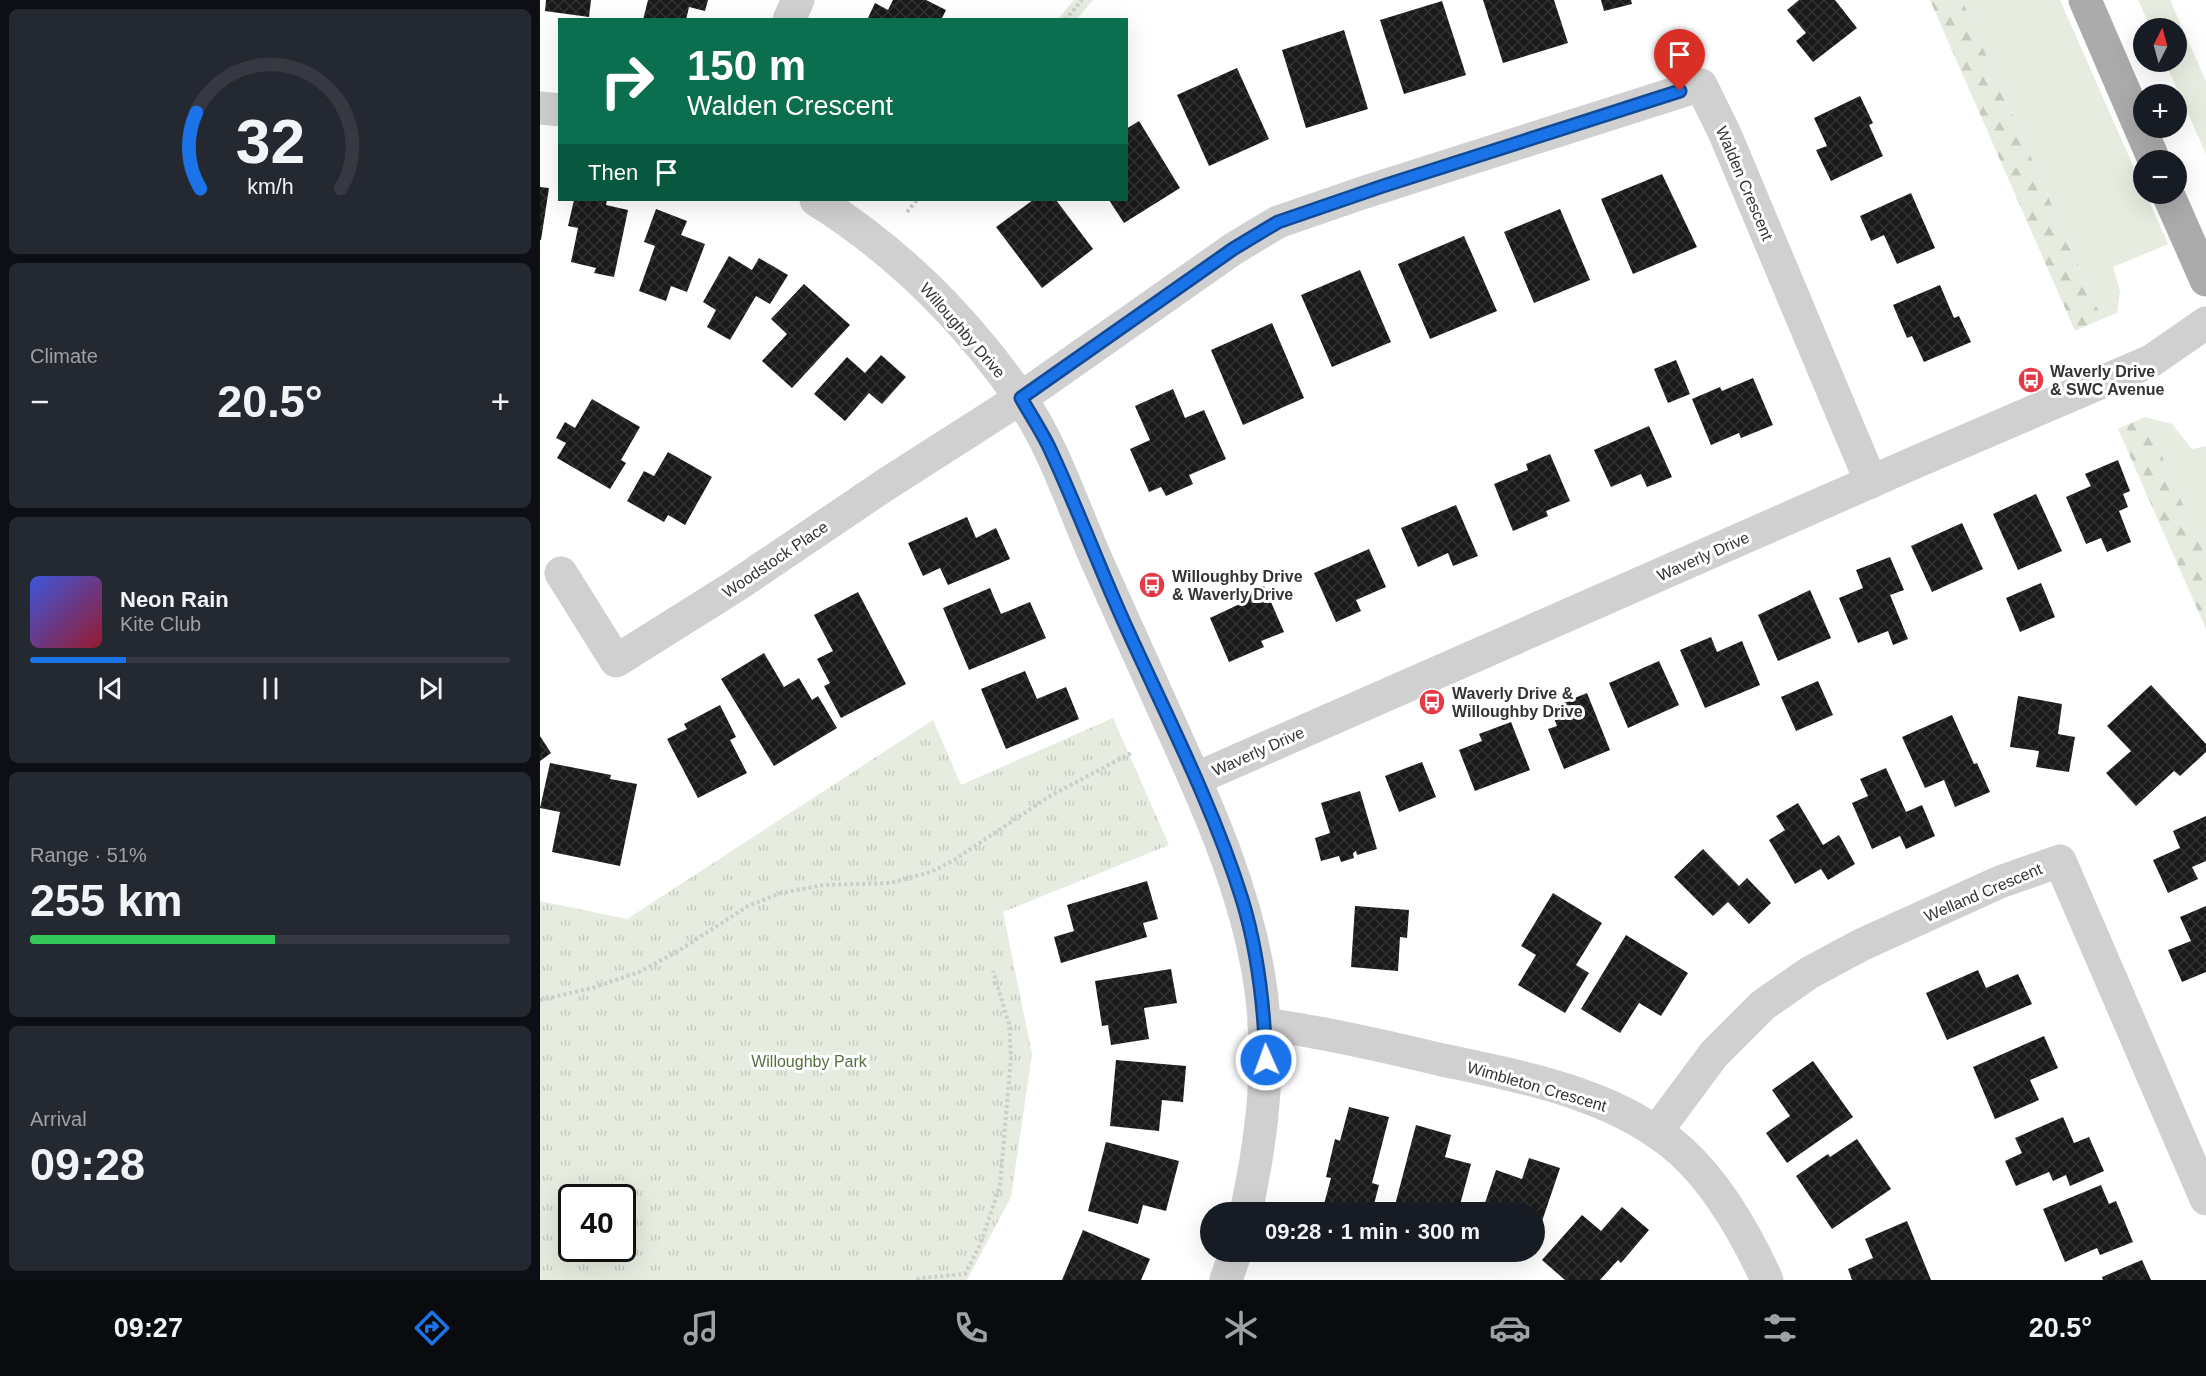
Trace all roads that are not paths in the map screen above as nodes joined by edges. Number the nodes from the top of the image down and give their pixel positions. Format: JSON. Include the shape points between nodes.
{"nodes":[{"id":1,"x":798,"y":0,"type":"edge"},
{"id":2,"x":2085,"y":0,"type":"edge"},
{"id":3,"x":790,"y":18,"type":"edge"},
{"id":4,"x":540,"y":108,"type":"edge"},
{"id":5,"x":558,"y":110,"type":"edge"},
{"id":6,"x":2150,"y":150,"type":"edge"},
{"id":7,"x":817,"y":201,"type":"edge"},
{"id":8,"x":2172,"y":204,"type":"edge"},
{"id":9,"x":2206,"y":280,"type":"edge"},
{"id":10,"x":2206,"y":323,"type":"edge"},
{"id":11,"x":1021,"y":398,"type":"junction"},
{"id":12,"x":1870,"y":482,"type":"junction"},
{"id":13,"x":561,"y":573,"type":"dead end"},
{"id":14,"x":1195,"y":779,"type":"junction"},
{"id":15,"x":1264,"y":1024,"type":"junction"},
{"id":16,"x":1656,"y":1132,"type":"junction"},
{"id":17,"x":2206,"y":1199,"type":"edge"},
{"id":18,"x":1248,"y":1202,"type":"edge"},
{"id":19,"x":1232,"y":1262,"type":"edge"},
{"id":20,"x":1226,"y":1280,"type":"edge"},
{"id":21,"x":1767,"y":1280,"type":"edge"}],
"edges":[{"from":1,"to":3,"type":"street"},
{"from":2,"to":6,"type":"main road"},
{"from":4,"to":5,"type":"street"},
{"from":7,"to":11,"type":"street","name":"Willoughby Drive","via":[[883,247],[923,283]]},
{"from":8,"to":9,"type":"main road"},
{"from":10,"to":12,"type":"street","name":"Waverly Drive","via":[[2151,361]]},
{"from":11,"to":12,"type":"street","name":"Walden Crescent","via":[[1233,249],[1278,222],[1701,85]]},
{"from":11,"to":13,"type":"street","name":"Woodstock Place","via":[[616,661]]},
{"from":11,"to":14,"type":"street","name":"Willoughby Drive","via":[[1047,444]]},
{"from":12,"to":14,"type":"street","name":"Waverly Drive"},
{"from":14,"to":15,"type":"street","name":"Willoughby Drive","via":[[1242,898]]},
{"from":15,"to":16,"type":"street","name":"Wimbleton Crescent","via":[[1332,1034],[1560,1089],[1626,1113]]},
{"from":15,"to":18,"type":"street","name":"Willoughby Drive","via":[[1264,1100]]},
{"from":16,"to":17,"type":"street","name":"Welland Crescent","via":[[1714,1054],[1763,1005],[1809,973],[2000,882],[2060,861]]},
{"from":16,"to":21,"type":"street","name":"Wimbleton Crescent","via":[[1681,1152],[1724,1202]]},
{"from":19,"to":20,"type":"street"}]}
